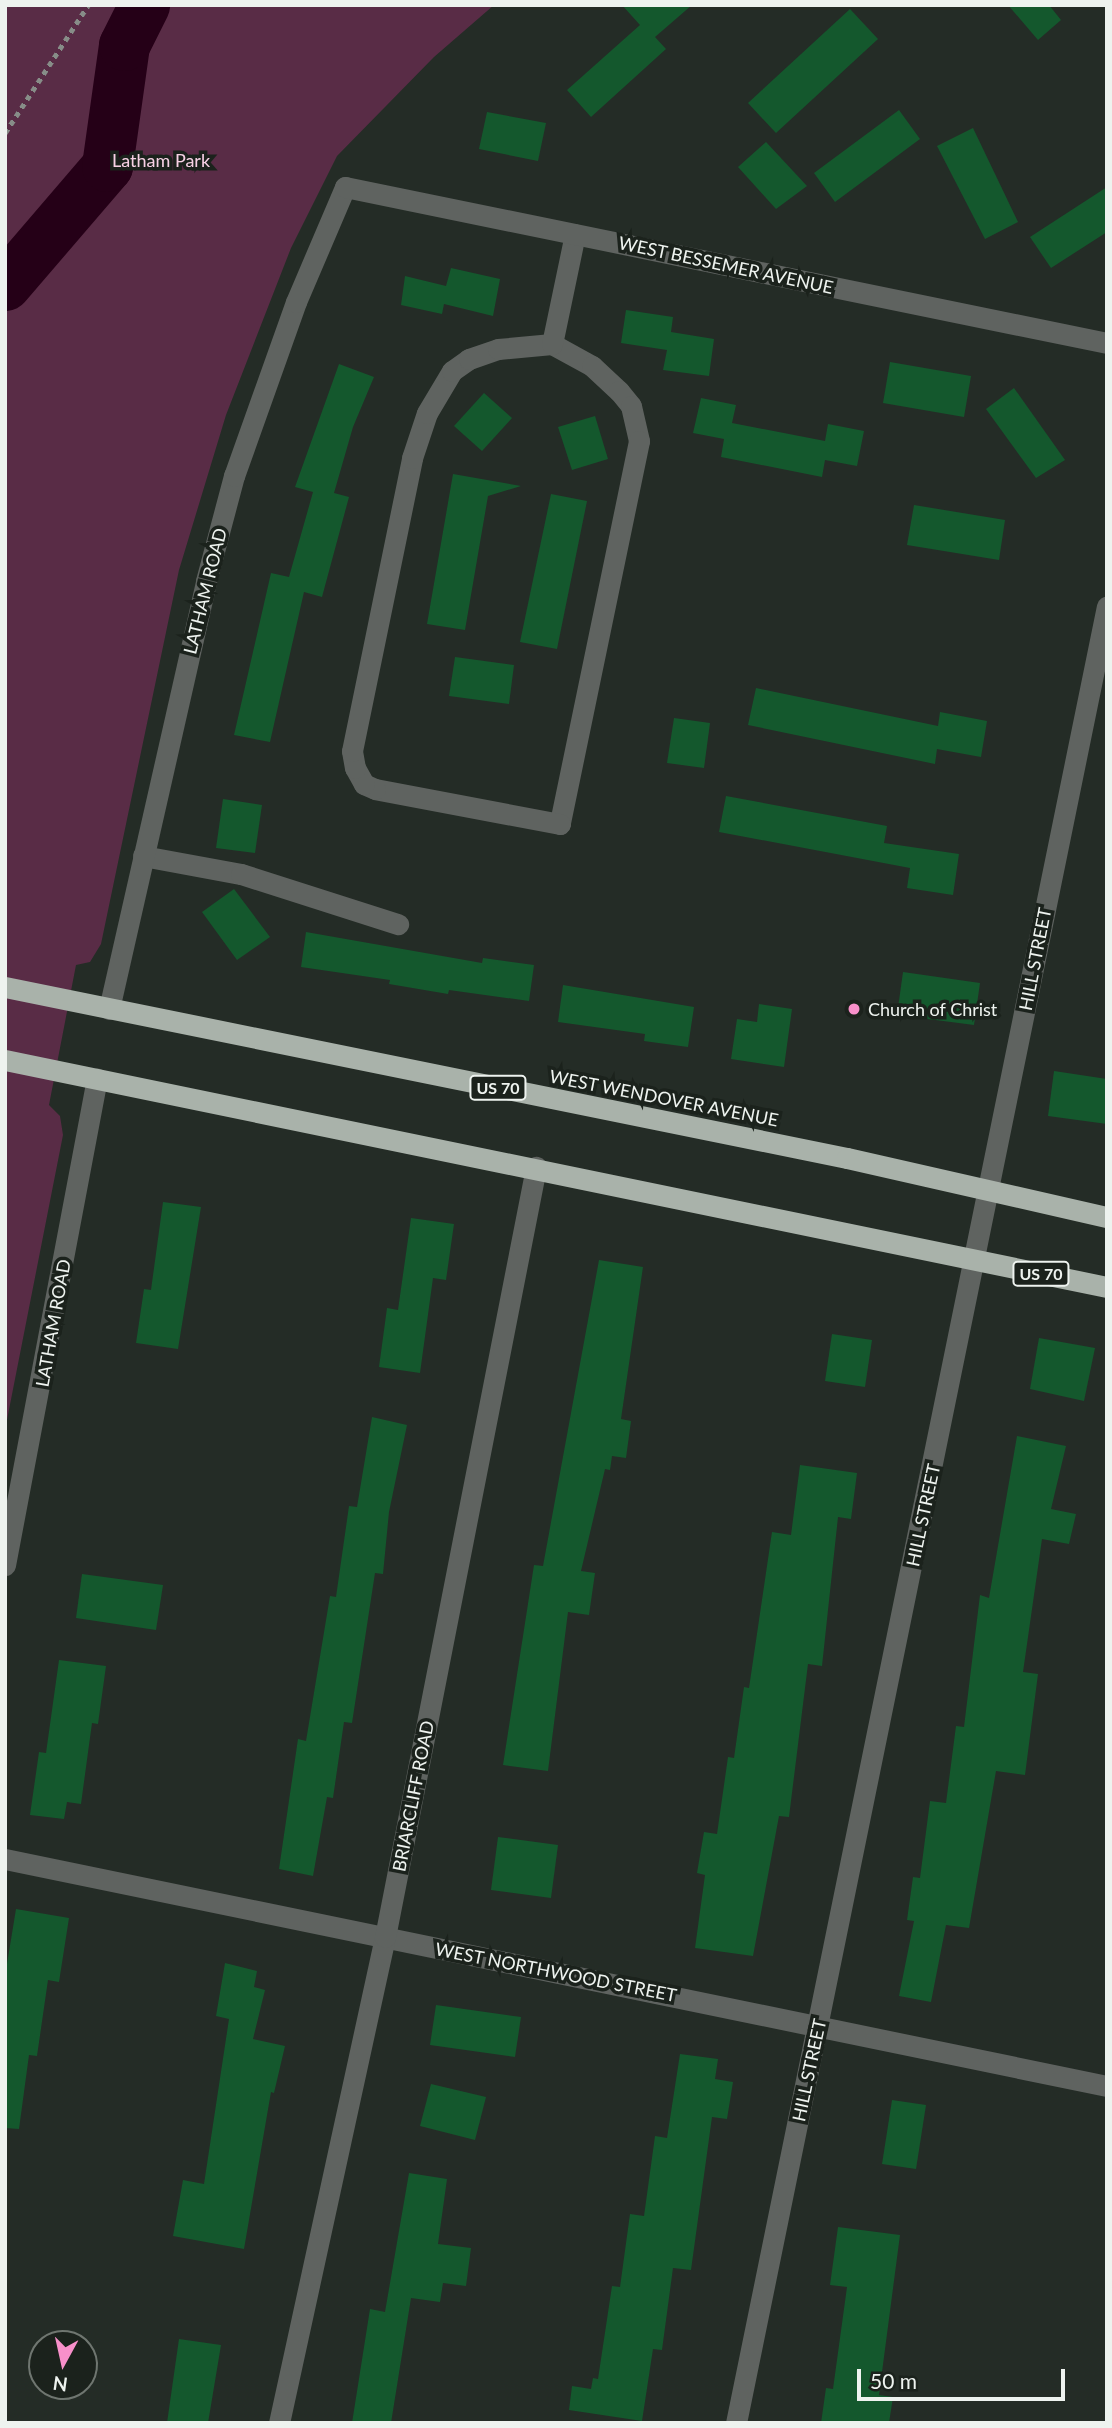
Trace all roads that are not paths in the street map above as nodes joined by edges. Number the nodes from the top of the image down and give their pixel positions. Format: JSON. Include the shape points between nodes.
{"nodes":[{"id":1,"x":345,"y":187,"type":"joint"},
{"id":2,"x":575,"y":234,"type":"junction"},
{"id":3,"x":1107,"y":343,"type":"edge"},
{"id":4,"x":552,"y":344,"type":"junction"},
{"id":5,"x":1107,"y":606,"type":"edge"},
{"id":6,"x":143,"y":856,"type":"junction"},
{"id":7,"x":398,"y":924,"type":"dead end"},
{"id":8,"x":5,"y":988,"type":"edge"},
{"id":9,"x":109,"y":1009,"type":"junction"},
{"id":10,"x":5,"y":1060,"type":"edge"},
{"id":11,"x":97,"y":1079,"type":"junction"},
{"id":12,"x":537,"y":1167,"type":"junction"},
{"id":13,"x":989,"y":1193,"type":"junction"},
{"id":14,"x":1107,"y":1217,"type":"edge"},
{"id":15,"x":974,"y":1260,"type":"junction"},
{"id":16,"x":1107,"y":1287,"type":"edge"},
{"id":17,"x":5,"y":1565,"type":"edge"},
{"id":18,"x":5,"y":1859,"type":"edge"},
{"id":19,"x":385,"y":1937,"type":"junction"},
{"id":20,"x":818,"y":2025,"type":"junction"},
{"id":21,"x":1107,"y":2086,"type":"edge"},
{"id":22,"x":279,"y":2423,"type":"edge"},
{"id":23,"x":736,"y":2423,"type":"edge"}],
"edges":[{"from":1,"to":2,"type":"street","name":"WEST BESSEMER AVENUE"},
{"from":1,"to":6,"type":"street","name":"LATHAM ROAD","via":[[296,302],[234,476]]},
{"from":2,"to":3,"type":"street","name":"WEST BESSEMER AVENUE"},
{"from":2,"to":4,"type":"street"},
{"from":4,"to":4,"type":"street","via":[[498,349],[470,359],[452,371],[427,413],[412,458],[352,751],[364,784],[375,789],[560,824],[603,628],[639,426],[631,406],[608,380],[571,352]]},
{"from":5,"to":13,"type":"street","name":"HILL STREET"},
{"from":6,"to":7,"type":"street","via":[[241,874]]},
{"from":6,"to":9,"type":"street","name":"LATHAM ROAD"},
{"from":8,"to":9,"type":"highway","name":"WEST WENDOVER AVENUE","number":"US 70"},
{"from":9,"to":13,"type":"highway","name":"WEST WENDOVER AVENUE","number":"US 70","via":[[846,1158]]},
{"from":10,"to":11,"type":"highway","number":"US 70"},
{"from":11,"to":12,"type":"highway","number":"US 70"},
{"from":11,"to":17,"type":"street","name":"LATHAM ROAD"},
{"from":12,"to":15,"type":"highway","number":"US 70"},
{"from":12,"to":19,"type":"street","name":"BRIARCLIFF ROAD"},
{"from":13,"to":14,"type":"highway","name":"WEST WENDOVER AVENUE","number":"US 70"},
{"from":13,"to":15,"type":"street","name":"HILL STREET"},
{"from":15,"to":16,"type":"highway","number":"US 70"},
{"from":15,"to":20,"type":"street","name":"HILL STREET"},
{"from":18,"to":19,"type":"street","name":"WEST NORTHWOOD STREET"},
{"from":19,"to":20,"type":"street","name":"WEST NORTHWOOD STREET"},
{"from":19,"to":22,"type":"street","name":"BRIARCLIFF ROAD"},
{"from":20,"to":21,"type":"street","name":"WEST NORTHWOOD STREET"},
{"from":20,"to":23,"type":"street","name":"HILL STREET"}]}
